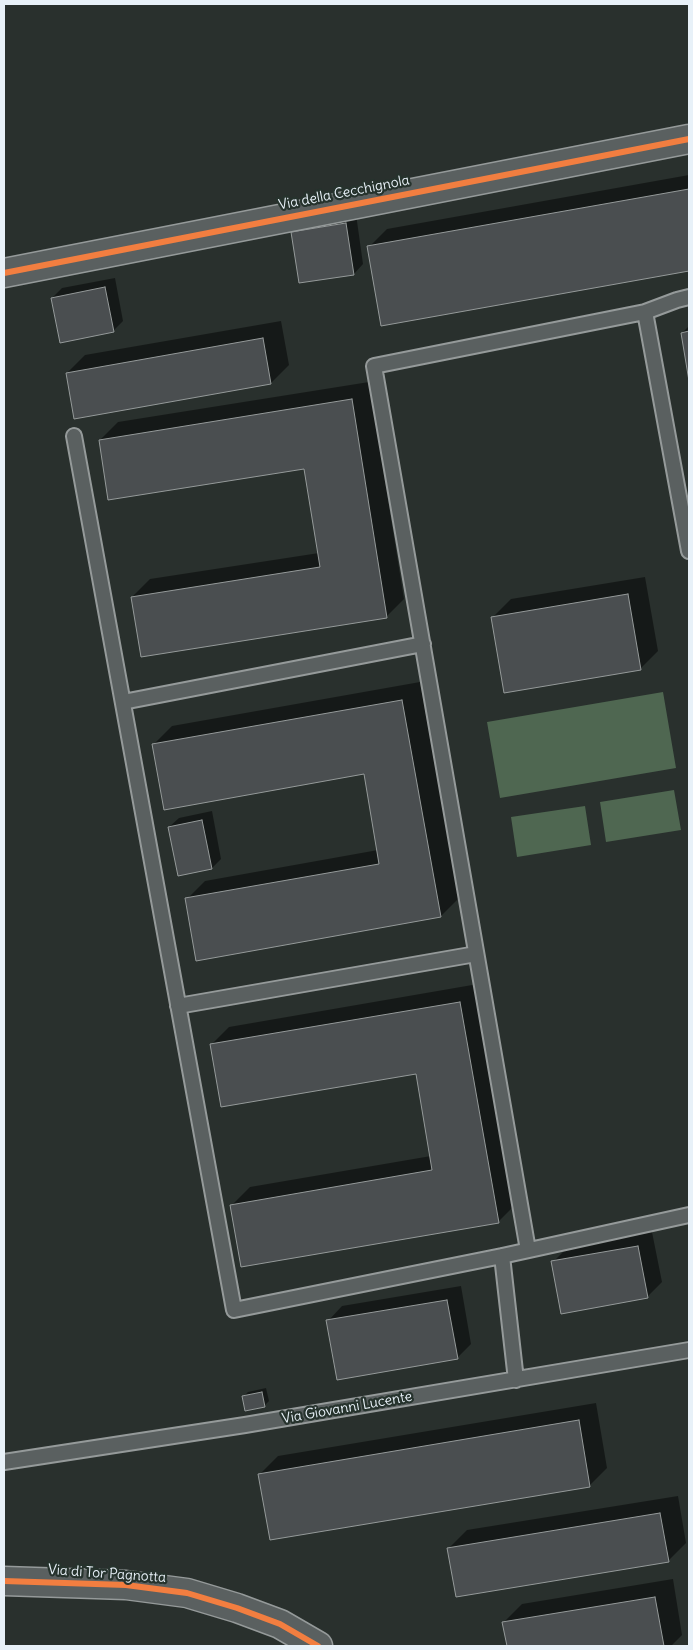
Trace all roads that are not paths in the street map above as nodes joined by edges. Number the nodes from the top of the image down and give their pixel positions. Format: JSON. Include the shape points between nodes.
{"nodes":[{"id":1,"x":689,"y":139,"type":"edge"},
{"id":2,"x":4,"y":272,"type":"edge"},
{"id":3,"x":689,"y":297,"type":"edge"},
{"id":4,"x":645,"y":312,"type":"junction"},
{"id":5,"x":74,"y":436,"type":"dead end"},
{"id":6,"x":689,"y":551,"type":"edge"},
{"id":7,"x":423,"y":644,"type":"junction"},
{"id":8,"x":123,"y":702,"type":"junction"},
{"id":9,"x":476,"y":954,"type":"junction"},
{"id":10,"x":178,"y":1006,"type":"junction"},
{"id":11,"x":689,"y":1215,"type":"edge"},
{"id":12,"x":528,"y":1250,"type":"junction"},
{"id":13,"x":502,"y":1256,"type":"junction"},
{"id":14,"x":689,"y":1350,"type":"edge"},
{"id":15,"x":516,"y":1380,"type":"junction"},
{"id":16,"x":4,"y":1462,"type":"edge"},
{"id":17,"x":4,"y":1581,"type":"edge"},
{"id":18,"x":318,"y":1646,"type":"edge"}],
"edges":[{"from":1,"to":2,"type":"street","name":"Via della Cecchignola"},
{"from":3,"to":4,"type":"lane"},
{"from":4,"to":6,"type":"lane"},
{"from":4,"to":7,"type":"lane","via":[[374,366]]},
{"from":5,"to":8,"type":"lane"},
{"from":7,"to":8,"type":"lane"},
{"from":7,"to":9,"type":"lane"},
{"from":8,"to":10,"type":"lane"},
{"from":9,"to":10,"type":"lane"},
{"from":9,"to":12,"type":"lane"},
{"from":10,"to":13,"type":"lane","via":[[234,1310]]},
{"from":11,"to":12,"type":"lane"},
{"from":12,"to":13,"type":"lane"},
{"from":13,"to":15,"type":"lane"},
{"from":14,"to":15,"type":"lane","name":"Via Giovanni Lucente"},
{"from":15,"to":16,"type":"lane","name":"Via Giovanni Lucente"},
{"from":17,"to":18,"type":"street","name":"Via di Tor Pagnotta","via":[[126,1585],[187,1593],[280,1624]]}]}
